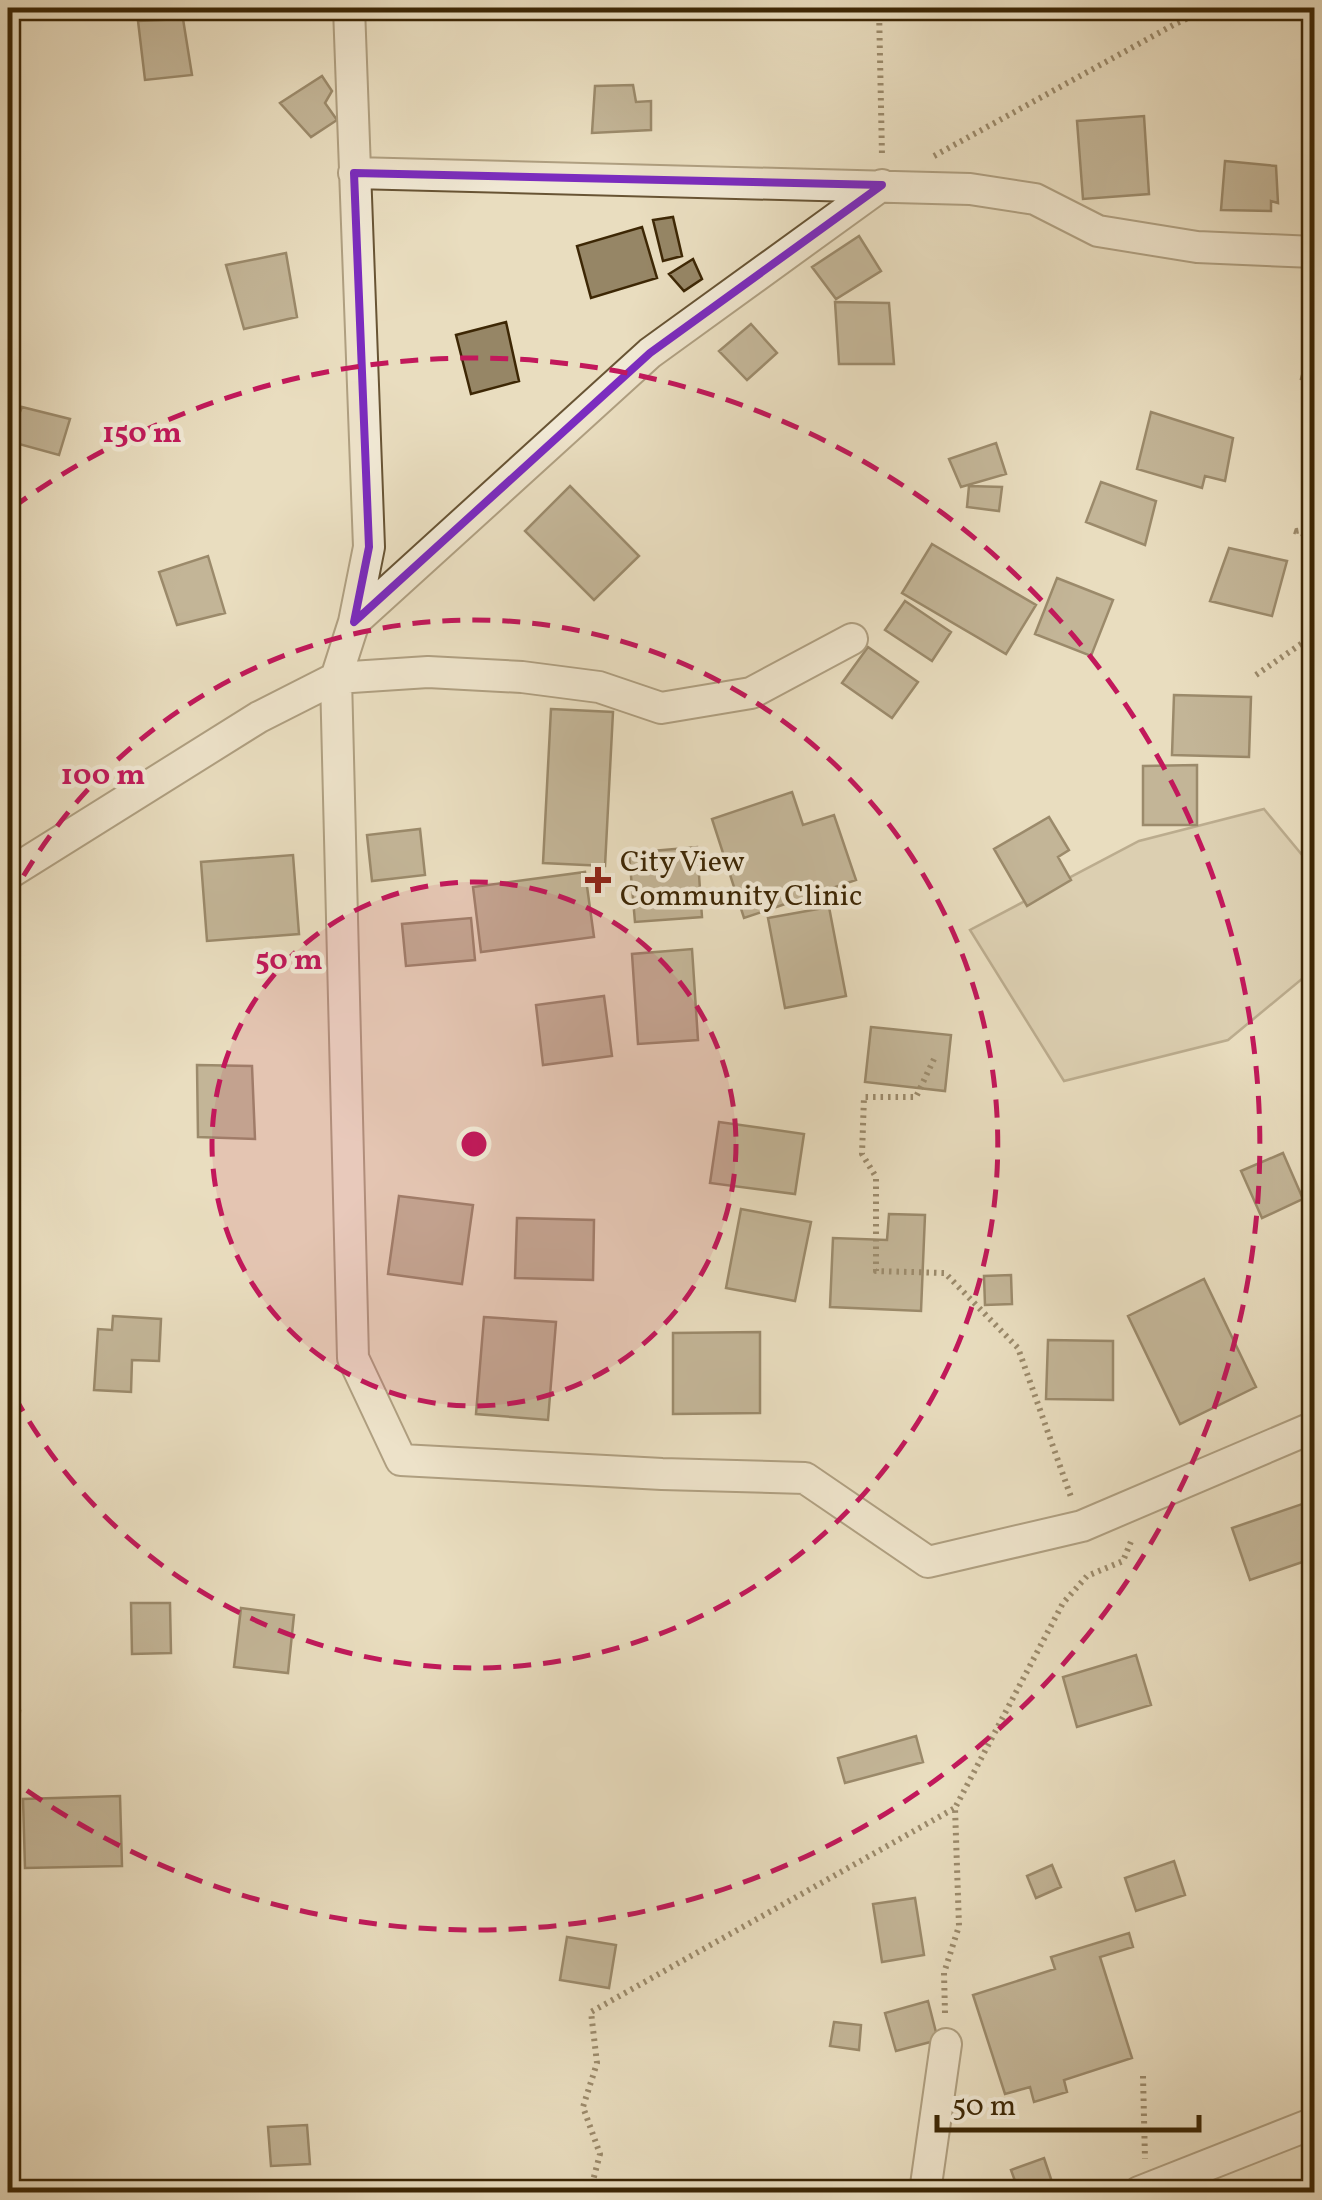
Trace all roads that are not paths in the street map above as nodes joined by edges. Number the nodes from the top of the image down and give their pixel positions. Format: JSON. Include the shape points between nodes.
{"nodes":[{"id":1,"x":349,"y":8,"type":"edge"},
{"id":2,"x":354,"y":173,"type":"junction"},
{"id":3,"x":882,"y":185,"type":"junction"},
{"id":4,"x":1314,"y":252,"type":"edge"},
{"id":5,"x":354,"y":622,"type":"junction"},
{"id":6,"x":852,"y":639,"type":"dead end"},
{"id":7,"x":336,"y":678,"type":"junction"},
{"id":8,"x":8,"y":874,"type":"edge"},
{"id":9,"x":1314,"y":1427,"type":"edge"},
{"id":10,"x":946,"y":2044,"type":"road end"},
{"id":11,"x":1314,"y":2123,"type":"edge"},
{"id":12,"x":1142,"y":2191,"type":"edge"},
{"id":13,"x":926,"y":2192,"type":"edge"}],
"edges":[{"from":1,"to":2,"type":"street"},
{"from":2,"to":3,"type":"street"},
{"from":2,"to":5,"type":"street","via":[[368,547]]},
{"from":3,"to":4,"type":"street","via":[[1035,199],[1098,231],[1180,244]]},
{"from":3,"to":5,"type":"street","via":[[650,353]]},
{"from":5,"to":7,"type":"street"},
{"from":6,"to":7,"type":"street","via":[[751,693],[661,708],[599,687],[522,677],[428,672]]},
{"from":7,"to":8,"type":"street","via":[[259,716]]},
{"from":7,"to":9,"type":"street","via":[[354,1358],[400,1460],[805,1478],[928,1562],[1082,1526]]},
{"from":10,"to":13,"type":"street"},
{"from":11,"to":12,"type":"street"}]}
